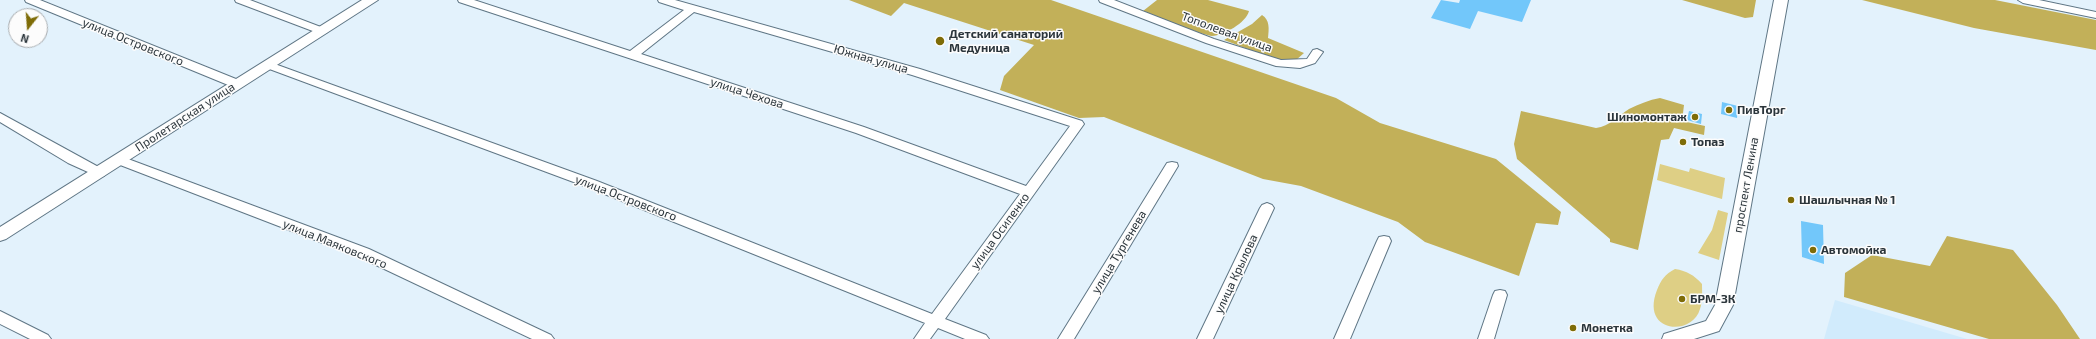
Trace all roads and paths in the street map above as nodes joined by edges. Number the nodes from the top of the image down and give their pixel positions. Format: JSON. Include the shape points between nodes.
{"nodes":[{"id":1,"x":30,"y":0,"type":"edge"},
{"id":2,"x":240,"y":0,"type":"edge"},
{"id":3,"x":371,"y":0,"type":"edge"},
{"id":4,"x":463,"y":0,"type":"edge"},
{"id":5,"x":663,"y":0,"type":"edge"},
{"id":6,"x":1104,"y":0,"type":"edge"},
{"id":7,"x":1781,"y":0,"type":"edge"},
{"id":8,"x":2023,"y":0,"type":"edge"},
{"id":9,"x":2043,"y":2,"type":"edge"},
{"id":10,"x":692,"y":8,"type":"junction"},
{"id":11,"x":2096,"y":15,"type":"edge"},
{"id":12,"x":322,"y":31,"type":"junction"},
{"id":13,"x":1317,"y":52,"type":"dead end"},
{"id":14,"x":631,"y":56,"type":"junction"},
{"id":15,"x":268,"y":65,"type":"junction"},
{"id":16,"x":237,"y":84,"type":"junction"},
{"id":17,"x":0,"y":117,"type":"edge"},
{"id":18,"x":1078,"y":124,"type":"joint"},
{"id":19,"x":120,"y":160,"type":"junction"},
{"id":20,"x":1172,"y":166,"type":"dead end"},
{"id":21,"x":100,"y":173,"type":"junction"},
{"id":22,"x":1028,"y":192,"type":"junction"},
{"id":23,"x":1267,"y":208,"type":"dead end"},
{"id":24,"x":0,"y":235,"type":"edge"},
{"id":25,"x":1384,"y":241,"type":"dead end"},
{"id":26,"x":1500,"y":295,"type":"dead end"},
{"id":27,"x":0,"y":317,"type":"edge"},
{"id":28,"x":936,"y":320,"type":"junction"},
{"id":29,"x":43,"y":339,"type":"edge"},
{"id":30,"x":546,"y":339,"type":"edge"},
{"id":31,"x":922,"y":339,"type":"edge"},
{"id":32,"x":981,"y":339,"type":"edge"},
{"id":33,"x":1066,"y":339,"type":"edge"},
{"id":34,"x":1205,"y":339,"type":"edge"},
{"id":35,"x":1342,"y":339,"type":"edge"},
{"id":36,"x":1486,"y":339,"type":"edge"},
{"id":37,"x":1671,"y":339,"type":"edge"}],
"edges":[{"from":1,"to":16,"type":"street","name":"улица Островского"},
{"from":2,"to":12,"type":"street"},
{"from":3,"to":12,"type":"street","name":"Пролетарская улица"},
{"from":4,"to":14,"type":"street","name":"улица Чехова"},
{"from":5,"to":10,"type":"street","name":"Южная улица"},
{"from":6,"to":13,"type":"street","name":"Тополевая улица","via":[[1210,41],[1280,64],[1312,61]]},
{"from":7,"to":37,"type":"street","name":"проспект Ленина","via":[[1724,305],[1712,326]]},
{"from":8,"to":9,"type":"street"},
{"from":9,"to":11,"type":"street"},
{"from":10,"to":14,"type":"street"},
{"from":10,"to":18,"type":"street","name":"Южная улица","via":[[909,70]]},
{"from":12,"to":15,"type":"street","name":"Пролетарская улица"},
{"from":14,"to":22,"type":"street","name":"улица Чехова","via":[[860,130]]},
{"from":15,"to":16,"type":"street","name":"Пролетарская улица"},
{"from":15,"to":28,"type":"street","name":"улица Островского","via":[[592,184]]},
{"from":16,"to":19,"type":"street","name":"Пролетарская улица"},
{"from":17,"to":21,"type":"street"},
{"from":18,"to":22,"type":"street","name":"улица Осипенко"},
{"from":19,"to":21,"type":"street","name":"Пролетарская улица"},
{"from":19,"to":30,"type":"street","name":"улица Маяковского","via":[[364,253]]},
{"from":20,"to":33,"type":"street","name":"улица Тургенева"},
{"from":21,"to":24,"type":"street","name":"Пролетарская улица"},
{"from":22,"to":28,"type":"street","name":"улица Осипенко"},
{"from":23,"to":34,"type":"street","name":"улица Крылова"},
{"from":25,"to":35,"type":"street"},
{"from":26,"to":36,"type":"street"},
{"from":27,"to":29,"type":"street"},
{"from":28,"to":31,"type":"street","name":"улица Осипенко"},
{"from":28,"to":32,"type":"street","name":"улица Островского"}]}
